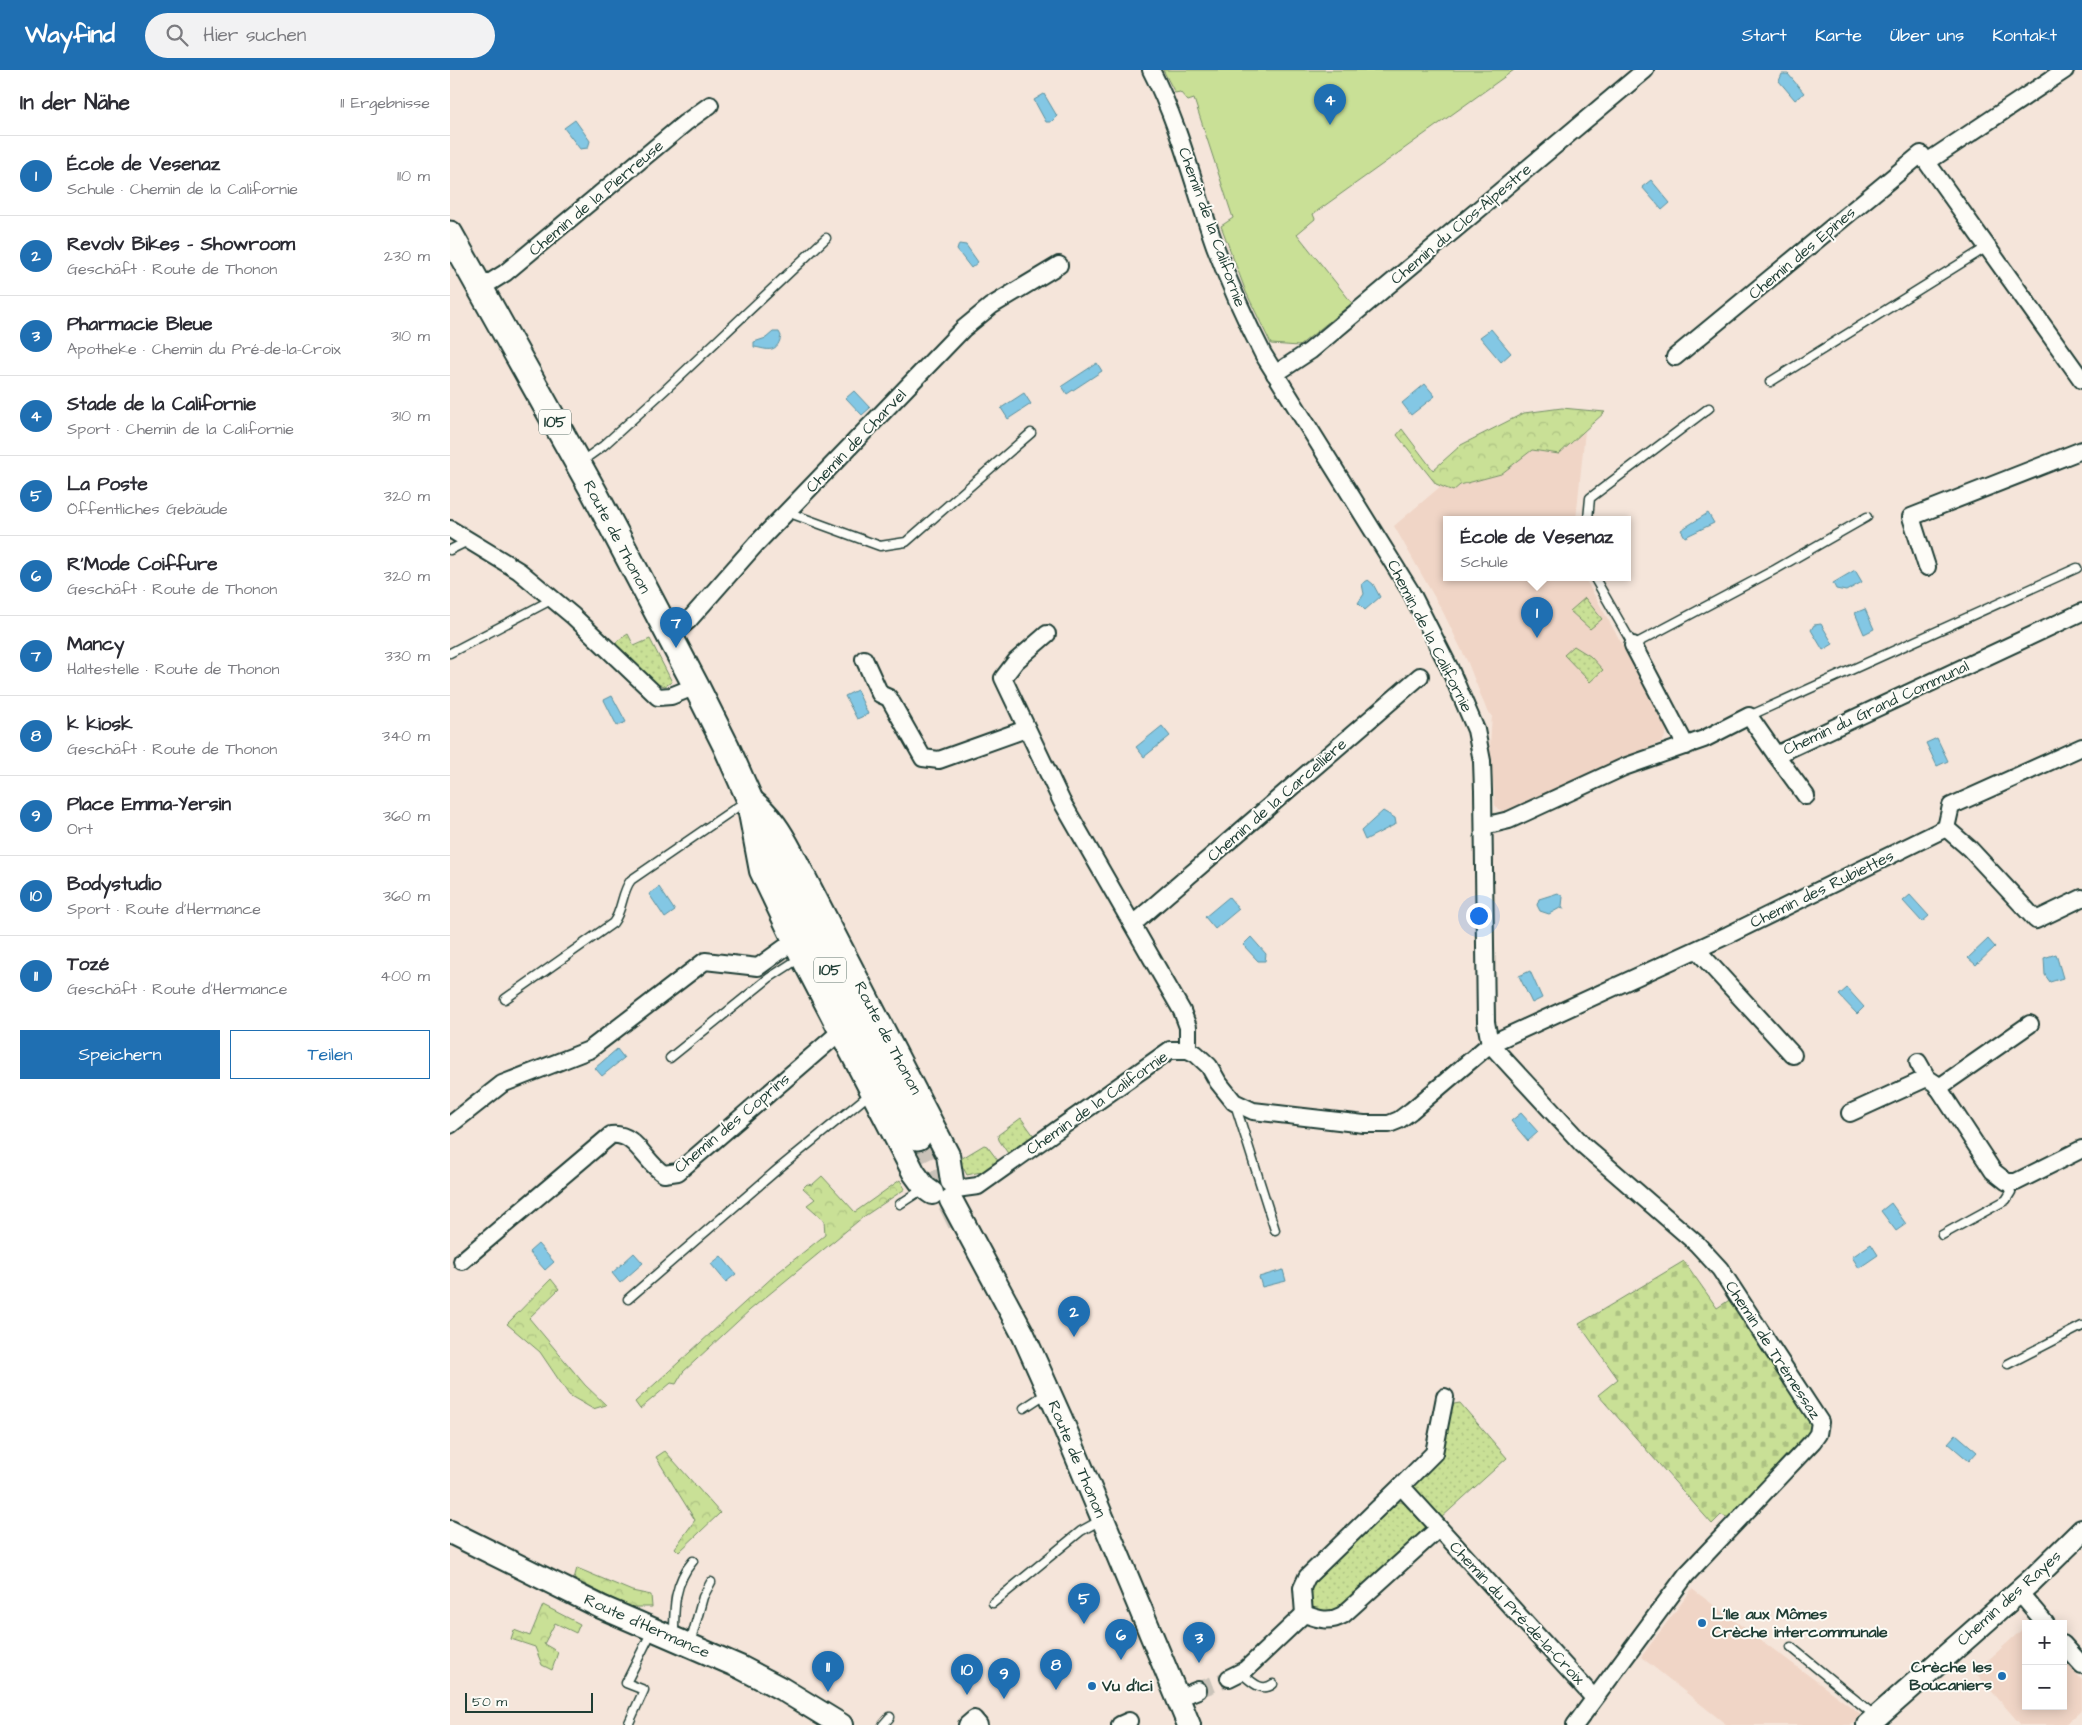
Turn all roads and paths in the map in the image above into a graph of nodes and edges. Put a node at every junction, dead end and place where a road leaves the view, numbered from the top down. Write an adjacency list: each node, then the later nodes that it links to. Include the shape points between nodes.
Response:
1 (1151, 70): 12 (street, Chemin de la Californie, via 1181,139 1223,267 1242,313)
2 (1645, 70): 12 (street, Chemin du Clos-Alpestre, via 1310,351)
3 (2065, 70): 5 (street, Chemin des Epines)
4 (710, 105): 10 (street, Chemin de la Pierreuse, via 505,273)
5 (1927, 162): 8 (street); 11 (street, Chemin des Epines, via 1921,154)
6 (450, 234): 10 (main road, Route de Thonon / 105)
7 (826, 238): 18 (lane, Route de Thonon, via 603,446)
8 (1987, 246): 13 (street); 14 (lane)
9 (1059, 265): 19 (street, Chemin de Charvel, via 978,316)
10 (481, 288): 18 (main road, Route de Thonon / 105)
11 (1675, 357)
12 (1275, 374): 44 (street, Chemin de la Californie, via 1411,592 1452,673 1479,744)
13 (2082, 380)
14 (1770, 382)
15 (1709, 408): 20 (lane, via 1590,498)
16 (1031, 433): 19 (lane, via 906,542 880,546)
17 (2082, 450): 25 (street, via 1911,517)
18 (578, 463): 31 (main road, Route de Thonon / 105)
19 (787, 512): 31 (street, Chemin de Charvel, via 690,620)
20 (1588, 516)
21 (1867, 517): 32 (lane)
22 (450, 529): 23 (street)
23 (470, 541): 24 (lane); 28 (street, via 519,571)
24 (450, 550)
25 (1927, 567)
26 (2077, 568): 37 (lane)
27 (1596, 581): 32 (lane)
28 (553, 599): 33 (lane); 36 (street, via 658,697 671,696)
29 (2082, 612): 41 (street, Chemin du Grand Communal)
30 (1047, 634): 38 (street, via 1002,678)
31 (670, 636): 36 (main road, Route de Thonon / 105)
32 (1633, 645): 39 (street)
33 (450, 653)
34 (864, 659): 38 (street, via 880,694 889,698 923,758 939,760)
35 (1420, 676): 47 (street, Chemin de la Carcellière)
36 (696, 686): 43 (main road, Route de Thonon / 105)
37 (1749, 716): 39 (street); 41 (street, Chemin du Grand Communal)
38 (1026, 729): 47 (street, via 1062,802)
39 (1686, 746): 44 (street, via 1624,767 1509,820)
40 (2082, 747): 45 (street, via 1952,806)
41 (1776, 755): 42 (street)
42 (1806, 796)
43 (750, 799): 48 (street, Route de Thonon, via 761,871); 50 (lane, via 631,880 613,923); 63 (main road, 105, via 802,917); 66 (street, Route de Thonon, via 764,809 777,826 948,1155)
44 (1484, 826): 53 (street, Chemin de la Californie, via 1486,1022)
45 (1946, 828): 46 (street, via 2036,920); 49 (street, Chemin des Rubiettes)
46 (2082, 898)
47 (1133, 924): 54 (street, via 1187,1022)
48 (798, 949): 52 (street, Route de Thonon); 56 (lane, via 792,961); 62 (street, via 758,967 705,960 589,1050 502,1084)
49 (1697, 950): 53 (street, Chemin des Rubiettes); 55 (street)
50 (505, 999)
51 (2030, 1024): 58 (street)
52 (841, 1031): 59 (street, Route de Thonon); 70 (street, Chemin des Coprins, via 678,1172 664,1174 628,1137 611,1135)
53 (1490, 1044): 60 (street, via 1411,1111 1389,1124 1264,1113); 95 (street, Chemin de Trémessaz, via 1584,1145 1697,1244 1720,1269 1820,1422 1818,1434 1812,1441 1686,1575)
54 (1188, 1050): 60 (street, Chemin de la Californie, via 1202,1058); 66 (street, Chemin de la Californie, via 1170,1050 1162,1054 978,1186)
55 (1794, 1056)
56 (670, 1058)
57 (1918, 1062): 58 (street)
58 (1933, 1083): 61 (street); 65 (street, via 1993,1171)
59 (873, 1092): 66 (street, Route de Thonon, via 914,1174); 71 (lane)
60 (1234, 1102): 68 (lane)
61 (1850, 1113)
62 (450, 1125)
63 (918, 1137)
64 (2082, 1149): 65 (street, via 2016,1182)
65 (2007, 1182): 69 (lane, via 2011,1192 2006,1200)
66 (943, 1190): 67 (lane); 74 (street, Route de Thonon, via 1016,1321)
67 (900, 1204)
68 (1275, 1230)
69 (1942, 1235)
70 (462, 1261)
71 (628, 1299)
72 (2082, 1326): 73 (lane)
73 (2008, 1364)
74 (1049, 1392): 76 (lane); 78 (street, Route de Thonon)
75 (1445, 1397): 77 (street, via 1434,1453)
76 (1024, 1408)
77 (1401, 1486): 79 (street, Chemin du Pré-de-la-Croix); 86 (street, via 1307,1577 1302,1588)
78 (1103, 1519): 85 (lane, via 1081,1531); 103 (street, Route de Thonon, via 1188,1694)
79 (1439, 1528): 86 (street, Chemin du Pré-de-la-Croix, via 1337,1619 1322,1620); 95 (street, Chemin du Pré-de-la-Croix)
80 (2082, 1531): 84 (street, Chemin des Rayes)
81 (450, 1532): 88 (street, Route d'Hermance)
82 (694, 1561): 89 (lane, via 684,1574 674,1609)
83 (711, 1582): 89 (lane)
84 (2019, 1592): 87 (street); 97 (street, Chemin des Rayes)
85 (993, 1603)
86 (1304, 1614): 93 (street)
87 (2043, 1620)
88 (652, 1631): 89 (street, Route d'Hermance); 99 (lane, via 626,1683 644,1690)
89 (682, 1642): 98 (street, Route d'Hermance, via 782,1688)
90 (1791, 1647): 97 (lane)
91 (2067, 1648): 92 (street)
92 (2082, 1665)
93 (1235, 1676): 94 (lane, via 1258,1687)
94 (1274, 1684)
95 (1594, 1698): 104 (street, Chemin de Trémessaz)
96 (890, 1716): 100 (lane)
97 (1872, 1721)
98 (838, 1724)
99 (628, 1725)
100 (883, 1725)
101 (967, 1725): 102 (street, via 974,1719)
102 (980, 1725)
103 (1189, 1725)
104 (1575, 1725)

